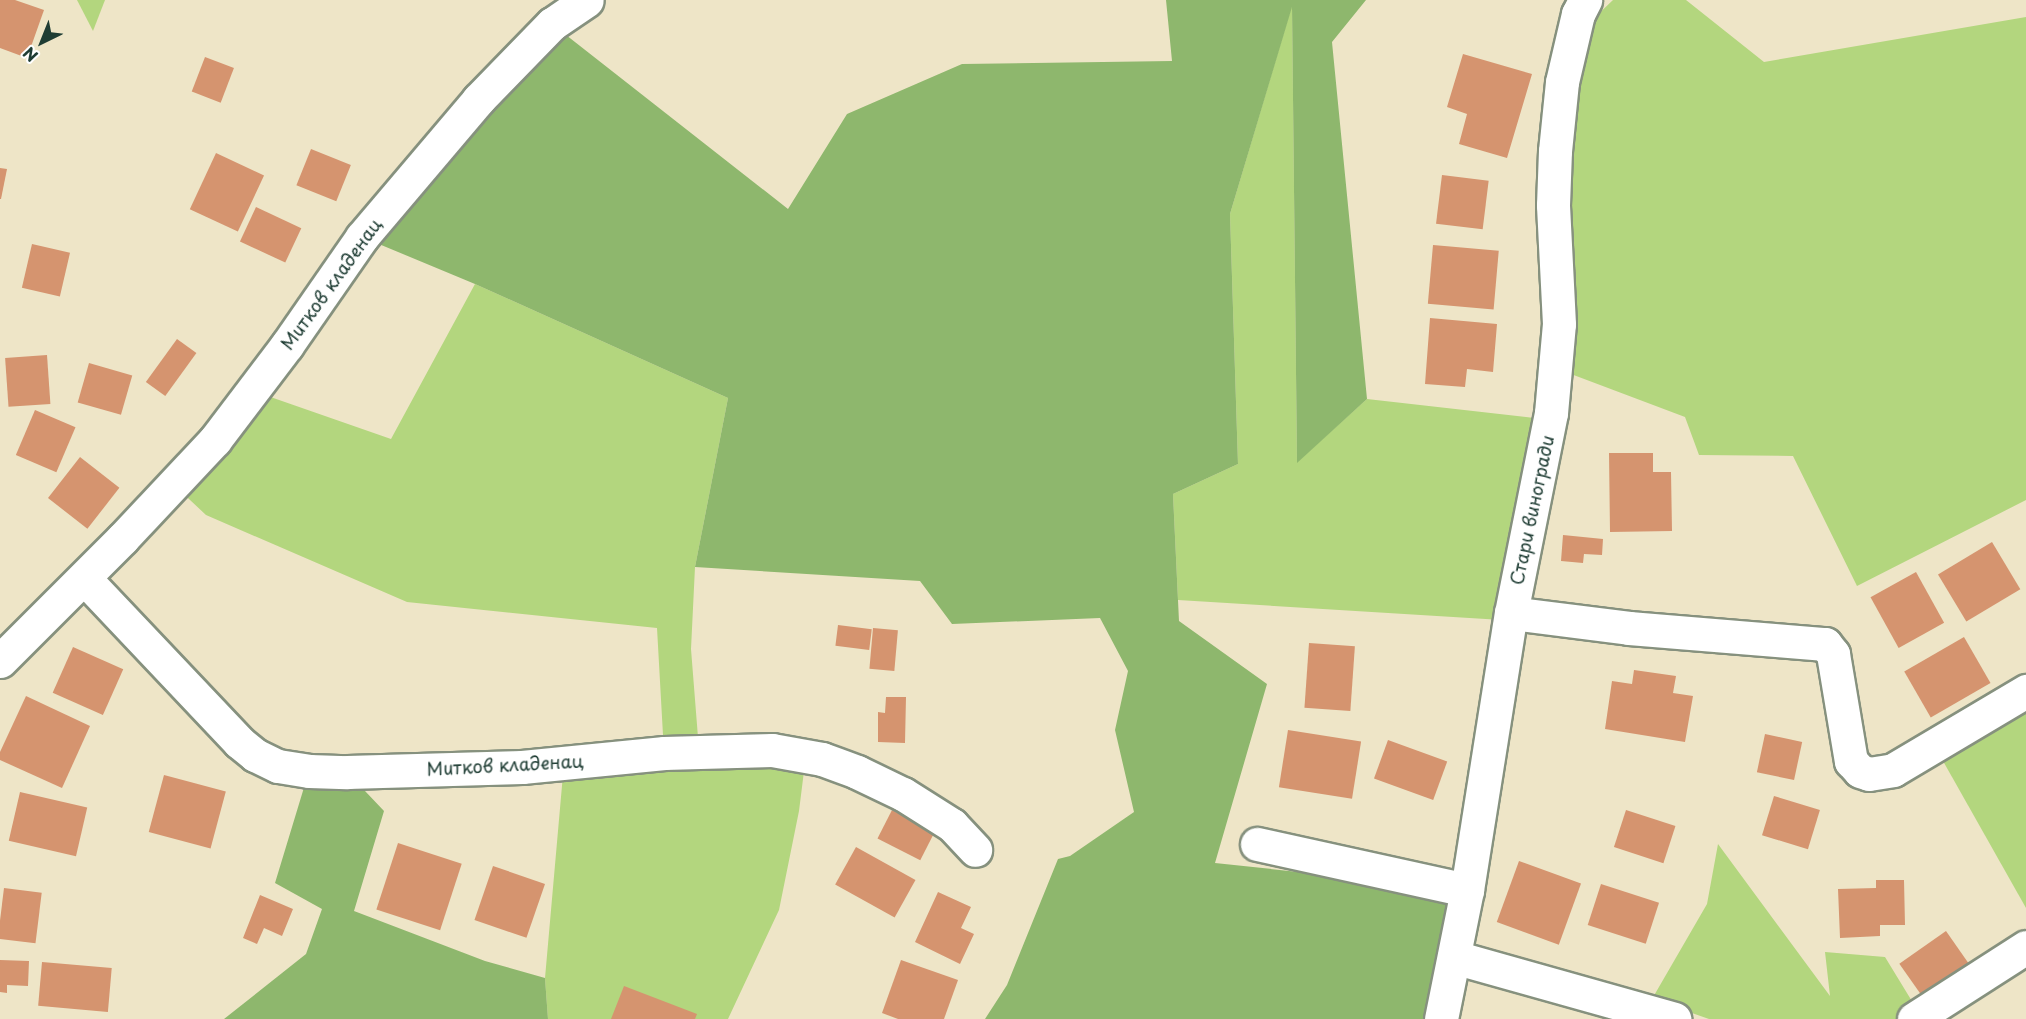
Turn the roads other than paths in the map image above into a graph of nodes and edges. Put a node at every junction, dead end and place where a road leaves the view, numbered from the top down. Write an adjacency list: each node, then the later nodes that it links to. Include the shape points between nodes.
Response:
1 (587, 0): 3 (street, Митков кладенац, via 552,24 423,162 362,237 215,440)
2 (1585, 0): 4 (street, Стари виногради, via 1562,82 1555,151 1553,205 1559,324 1551,413)
3 (84, 578): 5 (street, Митков кладенац); 8 (street, Митков кладенац, via 239,742 278,766 347,772 522,767 664,753 772,750 822,759 903,794 952,825)
4 (1511, 613): 6 (street, via 1629,628 1825,644 1833,654 1851,761 1869,774 1893,770); 9 (street, Стари виногради)
5 (0, 661)
6 (2026, 691)
7 (1257, 844): 9 (street)
8 (975, 850)
9 (1467, 890): 11 (street, Стари виногради)
10 (2026, 947): 14 (street)
11 (1454, 957): 12 (street, Стари виногради); 13 (street)
12 (1441, 1019)
13 (1674, 1019)
14 (1914, 1019)

